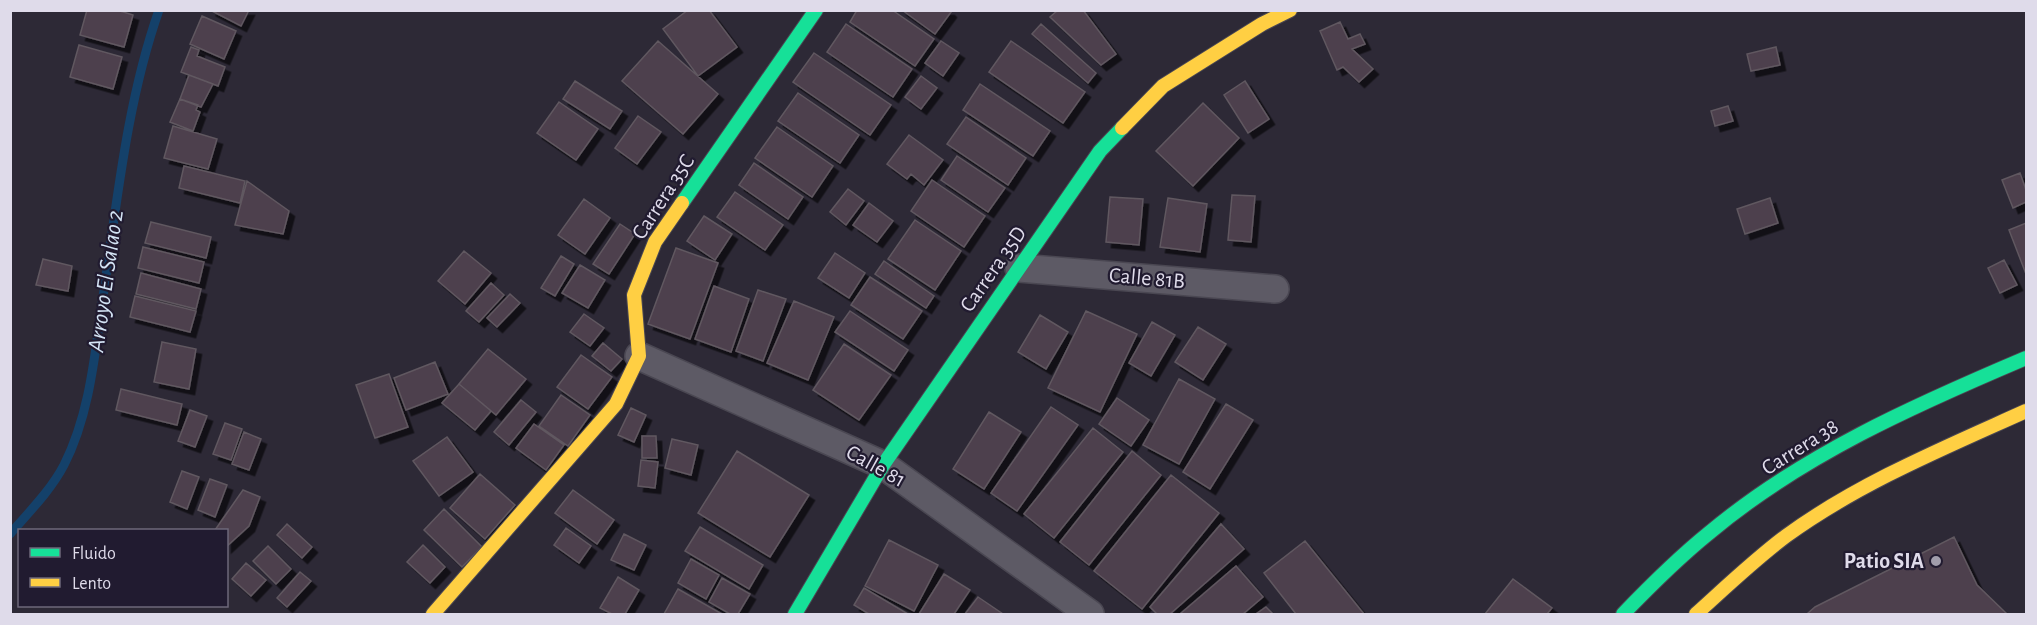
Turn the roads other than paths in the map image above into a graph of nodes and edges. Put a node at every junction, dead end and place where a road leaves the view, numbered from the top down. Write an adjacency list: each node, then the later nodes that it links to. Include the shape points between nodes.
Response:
1 (816, 10): 6 (street, Carrera 35C, via 655,242 634,295)
2 (1290, 10): 3 (street, Carrera 35D)
3 (1258, 17): 4 (street, Carrera 35D, via 1163,86 1100,151)
4 (1019, 268): 5 (street, Calle 81B); 9 (street, Carrera 35D)
5 (1275, 289)
6 (639, 356): 9 (street, Calle 81); 10 (street, via 616,404)
7 (2026, 358): 13 (street, Carrera 38, via 1921,402 1806,464 1654,578)
8 (2026, 411): 14 (street, via 1919,460 1838,503 1757,558)
9 (883, 465): 11 (street, Carrera 35D); 12 (street, Calle 81)
10 (433, 615)
11 (795, 615)
12 (1090, 615)
13 (1623, 615)
14 (1696, 615)

